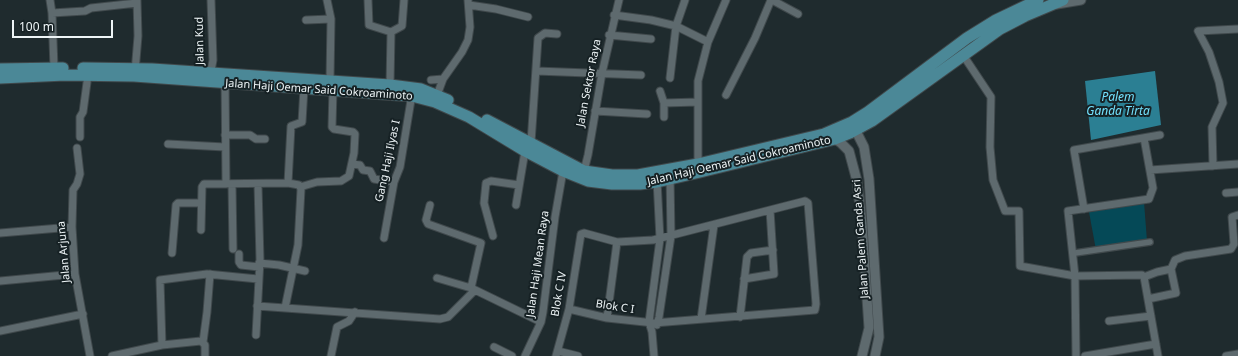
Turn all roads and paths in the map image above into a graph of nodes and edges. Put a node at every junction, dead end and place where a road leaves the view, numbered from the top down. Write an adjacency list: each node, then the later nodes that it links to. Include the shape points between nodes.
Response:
1 (50, 0): 15 (street)
2 (211, 0): 37 (street, Jalan Kud, via 213,60)
3 (328, 0): 19 (street)
4 (368, 0): 23 (street, via 369,24)
5 (404, 0): 23 (street, via 402,26)
6 (619, 0): 17 (street, Jalan Sektor Raya)
7 (685, 0): 21 (street)
8 (726, 0): 27 (street)
9 (772, 0): 16 (street); 48 (street)
10 (1038, 0): 55 (main road, Jalan Haji Oemar Said Cokroaminoto, via 996,20 967,38 868,112)
11 (1081, 0): 14 (street, Jalan Haji Oemar Said Cokroaminoto)
12 (137, 2): 15 (street, via 85,11); 31 (street)
13 (469, 2): 18 (street); 40 (street, via 468,40)
14 (1058, 2): 28 (main road, Jalan Haji Oemar Said Cokroaminoto, via 1000,29)
15 (52, 13): 29 (street)
16 (798, 14)
17 (614, 15): 21 (street); 25 (street, Jalan Sektor Raya)
18 (528, 17)
19 (330, 19): 20 (street); 43 (street)
20 (306, 20)
21 (676, 26): 27 (street); 38 (street)
22 (1238, 29): 69 (street, via 1198,31 1209,52 1223,103 1212,127)
23 (391, 32): 44 (street)
24 (557, 34): 32 (street, via 545,33 538,38)
25 (609, 35): 26 (street); 33 (street, Jalan Sektor Raya)
26 (650, 39)
27 (708, 42): 50 (street, via 698,81)
28 (963, 55): 55 (main road, Jalan Haji Oemar Said Cokroaminoto, via 872,120); 112 (street, via 991,97 990,147 993,180 1005,211 1019,211 1020,266)
29 (54, 68): 30 (main road, Jalan Haji Oemar Said Cokroaminoto); 31 (main road, Jalan Haji Oemar Said Cokroaminoto)
30 (0, 69)
31 (135, 72): 35 (main road, Jalan Haji Oemar Said Cokroaminoto); 37 (main road, Jalan Haji Oemar Said Cokroaminoto)
32 (536, 72): 33 (street); 64 (street)
33 (602, 73): 34 (street); 52 (street, Jalan Sektor Raya)
34 (641, 75)
35 (88, 76): 36 (main road, Jalan Haji Oemar Said Cokroaminoto); 58 (street, via 80,117)
36 (0, 78)
37 (210, 78): 39 (main road, Jalan Haji Oemar Said Cokroaminoto)
38 (670, 78)
39 (225, 79): 42 (main road, Jalan Haji Oemar Said Cokroaminoto); 56 (street)
40 (443, 79): 41 (street); 49 (street)
41 (431, 80)
42 (265, 81): 43 (main road, Jalan Haji Oemar Said Cokroaminoto); 45 (main road, Jalan Haji Oemar Said Cokroaminoto)
43 (331, 85): 44 (main road, Jalan Haji Oemar Said Cokroaminoto); 45 (main road, Jalan Haji Oemar Said Cokroaminoto); 47 (main road, Jalan Haji Oemar Said Cokroaminoto); 66 (street, via 332,126 334,129 355,134)
44 (390, 85): 47 (main road, Jalan Haji Oemar Said Cokroaminoto)
45 (304, 88): 76 (street, via 302,122 290,126)
46 (660, 91): 51 (street)
47 (412, 92): 49 (main road, Jalan Haji Oemar Said Cokroaminoto); 75 (street, Gang Haji Ilyas I, via 400,168)
48 (726, 95)
49 (436, 98): 64 (main road, Jalan Haji Oemar Said Cokroaminoto)
50 (698, 102): 51 (street); 67 (street)
51 (664, 103): 54 (street)
52 (595, 111): 53 (street); 72 (street, Jalan Sektor Raya)
53 (647, 114)
54 (664, 117)
55 (854, 126): 61 (main road, Jalan Haji Oemar Said Cokroaminoto); 67 (main road, Jalan Haji Oemar Said Cokroaminoto); 90 (street, Jalan Palem Ganda Asri, via 864,147)
56 (225, 135): 60 (street, via 250,135 256,139); 63 (street)
57 (1160, 135): 59 (street)
58 (80, 137)
59 (1144, 138): 70 (street); 86 (street, via 1074,150)
60 (265, 139)
61 (835, 139): 73 (main road, Jalan Haji Oemar Said Cokroaminoto); 89 (street, Jalan Palem Ganda Asri, via 845,146 853,160)
62 (168, 144): 63 (street)
63 (225, 147): 77 (street)
64 (528, 147): 71 (main road, Jalan Haji Oemar Said Cokroaminoto); 72 (main road, Jalan Haji Oemar Said Cokroaminoto); 79 (street)
65 (77, 148): 92 (street, Jalan Arjuna, via 80,174 72,190)
66 (352, 164): 75 (street, via 360,165 363,170 370,172 374,179); 80 (street, via 349,176 344,181 317,182)
67 (698, 164): 73 (main road, Jalan Haji Oemar Said Cokroaminoto)
68 (1238, 164): 69 (street)
69 (1213, 166): 70 (street)
70 (1150, 170): 86 (street, via 1153,188 1149,199)
71 (563, 171): 74 (main road, Jalan Haji Oemar Said Cokroaminoto, via 588,181 604,183); 130 (street, Jalan Haji Mean Raya)
72 (584, 171): 74 (main road, Jalan Haji Oemar Said Cokroaminoto)
73 (670, 175): 74 (main road, Jalan Haji Oemar Said Cokroaminoto); 96 (street)
74 (657, 178): 98 (street)
75 (394, 182): 97 (street, Gang Haji Ilyas I)
76 (288, 183): 78 (street); 80 (street, via 298,184)
77 (229, 184): 78 (street); 83 (street, via 202,185); 101 (street)
78 (258, 184): 106 (street)
79 (519, 185): 85 (street); 95 (street, via 491,181 486,183 484,203)
80 (300, 187): 107 (street, via 298,245)
81 (1238, 192): 82 (street)
82 (1226, 193)
83 (201, 204): 93 (street); 103 (street, via 176,205)
84 (430, 205): 118 (street, via 426,220 428,224 481,243)
85 (516, 205)
86 (1084, 209): 112 (street, via 1068,211)
87 (770, 210): 91 (street); 102 (street); 126 (street, Blok C I, via 805,201 808,203 815,310)
88 (1238, 215): 108 (street, via 1232,217 1234,244 1231,249 1185,256 1175,260)
89 (862, 224): 90 (street); 150 (street, Jalan Palem Ganda Asri, via 869,328)
90 (872, 224): 151 (street, Jalan Palem Ganda Asri, via 879,337)
91 (714, 225): 96 (street); 128 (street)
92 (72, 227): 94 (street); 110 (street, Jalan Arjuna)
93 (201, 230)
94 (0, 233)
95 (493, 236)
96 (671, 236): 98 (street); 132 (street)
97 (384, 238)
98 (660, 239): 99 (street); 131 (street)
99 (617, 242): 122 (street, Blok C IV, via 580,234); 127 (street)
100 (1150, 242): 104 (street)
101 (233, 249)
102 (773, 250): 116 (street, via 749,254); 116 (street, via 774,274)
103 (172, 253)
104 (1075, 253)
105 (239, 254): 106 (street, via 241,266)
106 (259, 265): 107 (street); 115 (street)
107 (292, 267): 109 (street); 121 (street)
108 (1171, 269): 113 (street); 119 (street, via 1176,293)
109 (305, 271)
110 (76, 274): 117 (street); 124 (street, Jalan Arjuna)
111 (210, 274): 115 (street); 136 (street); 138 (street, via 166,278 160,281)
112 (1075, 276): 113 (street); 152 (street)
113 (1144, 277): 119 (street)
114 (437, 278): 118 (street)
115 (258, 279): 120 (street)
116 (744, 279): 126 (street)
117 (0, 281)
118 (473, 289): 123 (street, via 448,317 440,319); 130 (street)
119 (1148, 299): 125 (street)
120 (257, 306): 121 (street); 135 (street)
121 (285, 308): 123 (street)
122 (569, 309): 127 (street, Blok C I); 140 (street, Blok C IV)
123 (355, 312): 145 (street, via 349,320 337,327)
124 (83, 314): 133 (street); 142 (street, Jalan Arjuna)
125 (1151, 316): 129 (street); 137 (street)
126 (740, 317): 128 (street, Blok C I)
127 (607, 318): 131 (street, Blok C I)
128 (701, 319): 132 (street, Blok C I)
129 (1109, 320)
130 (541, 322): 147 (street, Jalan Haji Mean Raya)
131 (649, 322): 132 (street, Blok C I); 134 (street)
132 (658, 322): 134 (street)
133 (0, 331)
134 (652, 332): 149 (street)
135 (256, 335)
136 (203, 342): 138 (street); 144 (street, via 206,348)
137 (1156, 344): 153 (street); 154 (street)
138 (162, 345): 143 (street)
139 (494, 347): 146 (street)
140 (557, 353): 148 (street)
141 (1238, 354): 155 (street)
142 (90, 356)
143 (112, 356)
144 (205, 356)
145 (331, 356)
146 (512, 356)
147 (525, 356)
148 (578, 356)
149 (654, 356)
150 (862, 356)
151 (875, 356)
152 (1076, 356)
153 (1084, 356)
154 (1158, 356)
155 (1226, 356)

